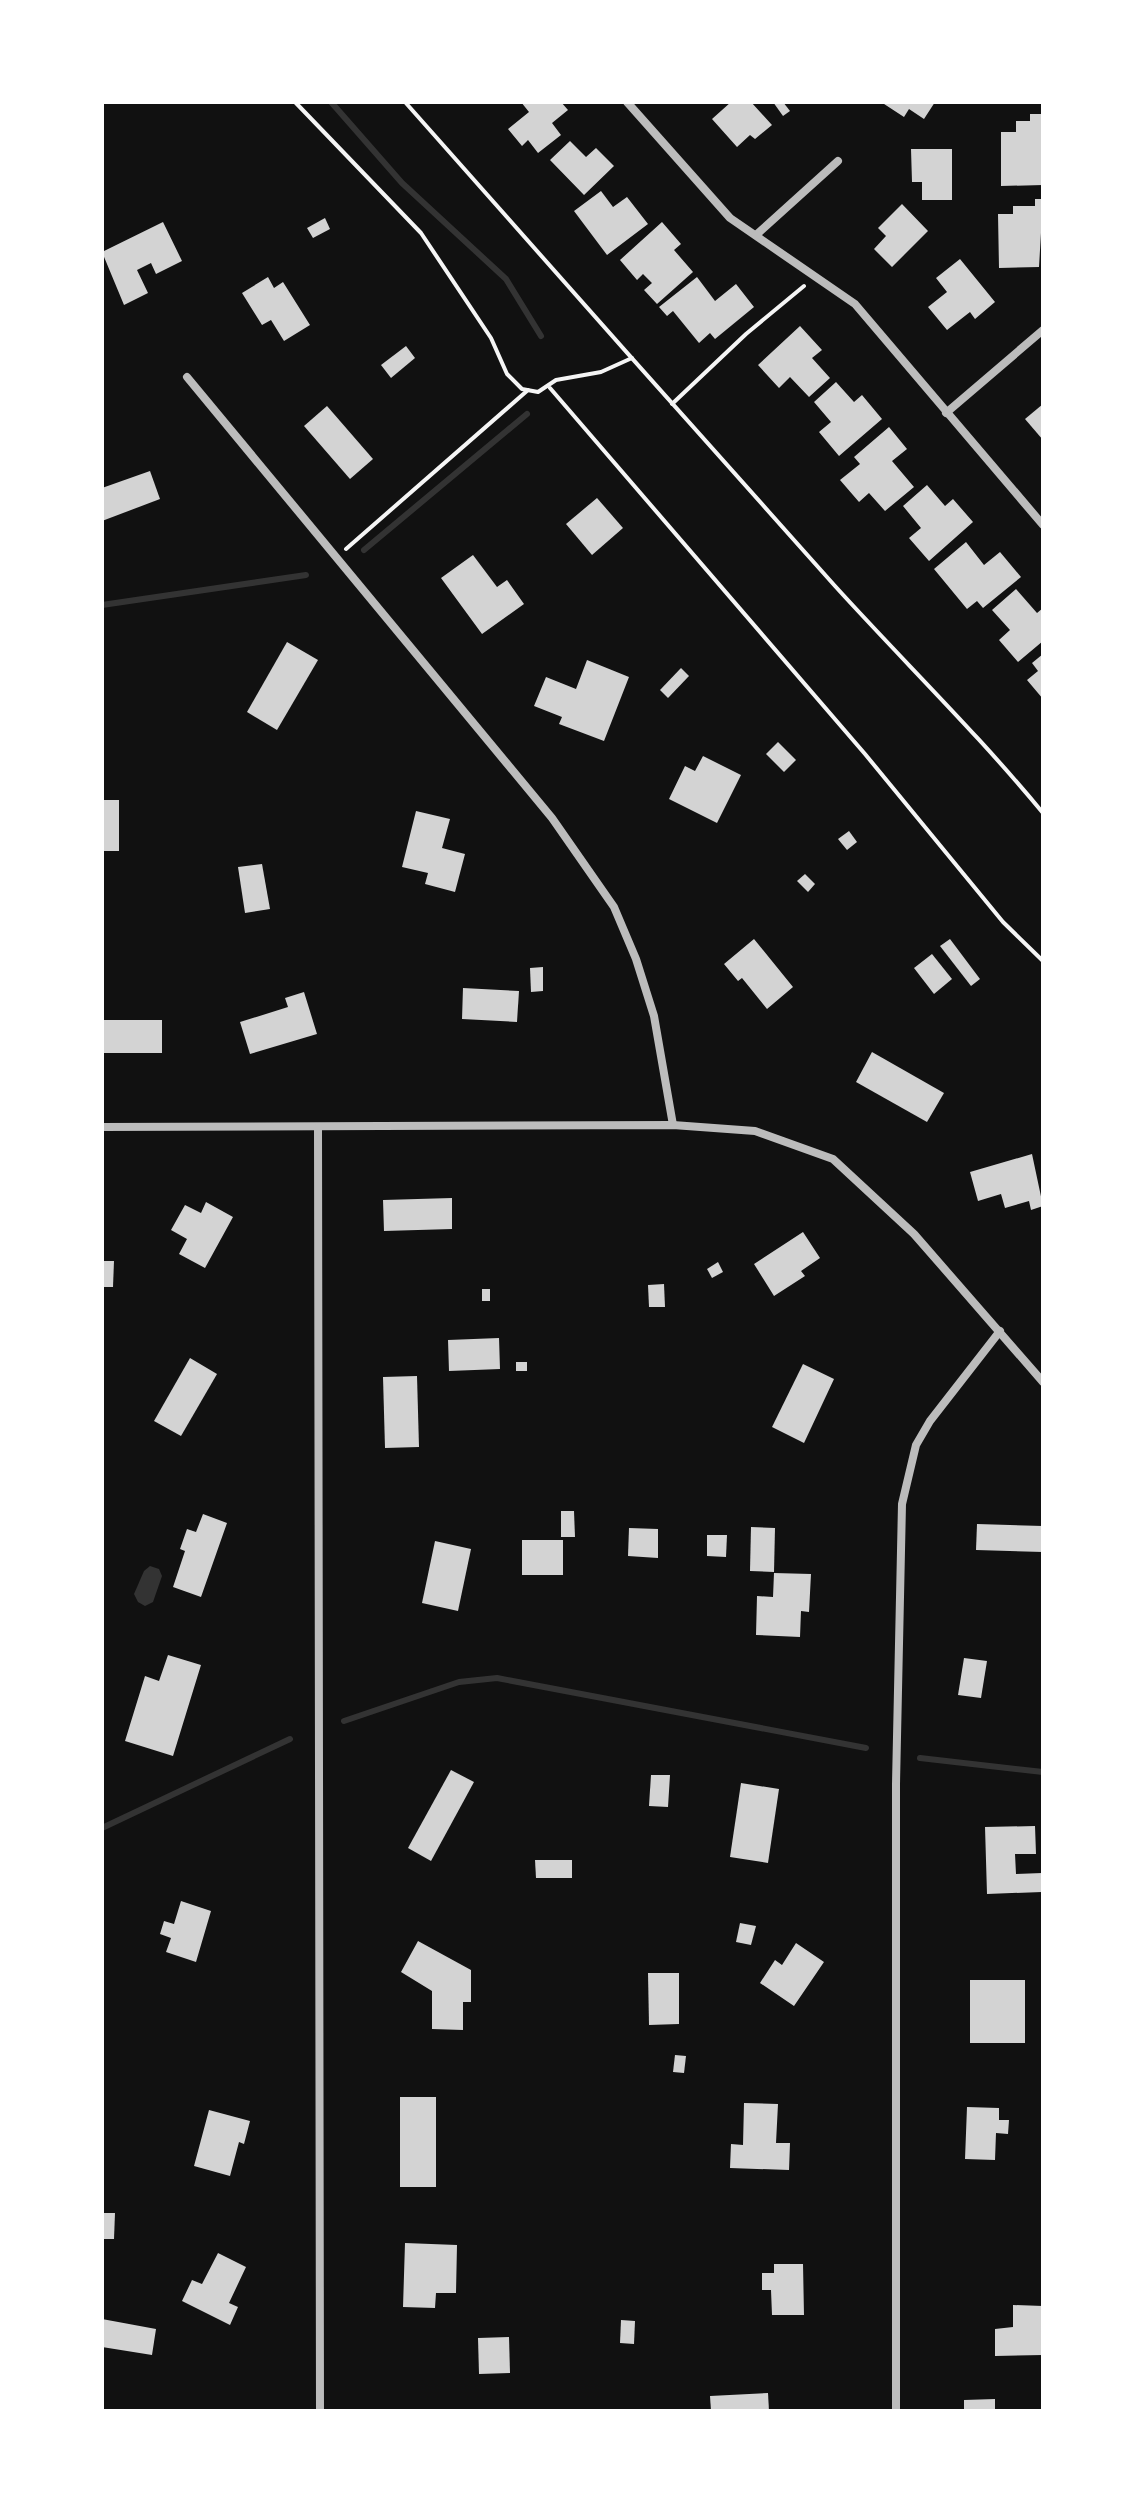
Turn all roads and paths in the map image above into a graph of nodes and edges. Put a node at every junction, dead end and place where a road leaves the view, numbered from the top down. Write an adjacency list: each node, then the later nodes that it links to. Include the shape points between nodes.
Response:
1 (295, 102): 11 (path, via 421,233 491,338 507,374)
2 (405, 102): 8 (path)
3 (627, 102): 5 (street, via 707,196)
4 (838, 161): 5 (street)
5 (756, 235): 6 (street)
6 (815, 274): 12 (path); 13 (street, via 855,304)
7 (1043, 330): 13 (street)
8 (632, 358): 10 (path, via 601,372 556,380); 12 (path)
9 (187, 377): 15 (street)
10 (550, 388): 11 (path); 17 (path, via 1003,922)
11 (528, 390): 15 (path)
12 (672, 404): 16 (path)
13 (946, 413): 14 (street)
14 (1043, 525)
15 (335, 559): 18 (street, via 552,818 614,907 654,1016)
16 (1043, 813)
17 (1043, 961)
18 (673, 1125): 20 (street); 21 (street, via 755,1131 833,1159 914,1234)
19 (102, 1127): 20 (street)
20 (318, 1128): 23 (street)
21 (1000, 1331): 22 (street); 24 (street, via 916,1445 902,1504 896,1784)
22 (1043, 1382)
23 (320, 2411)
24 (896, 2411)

